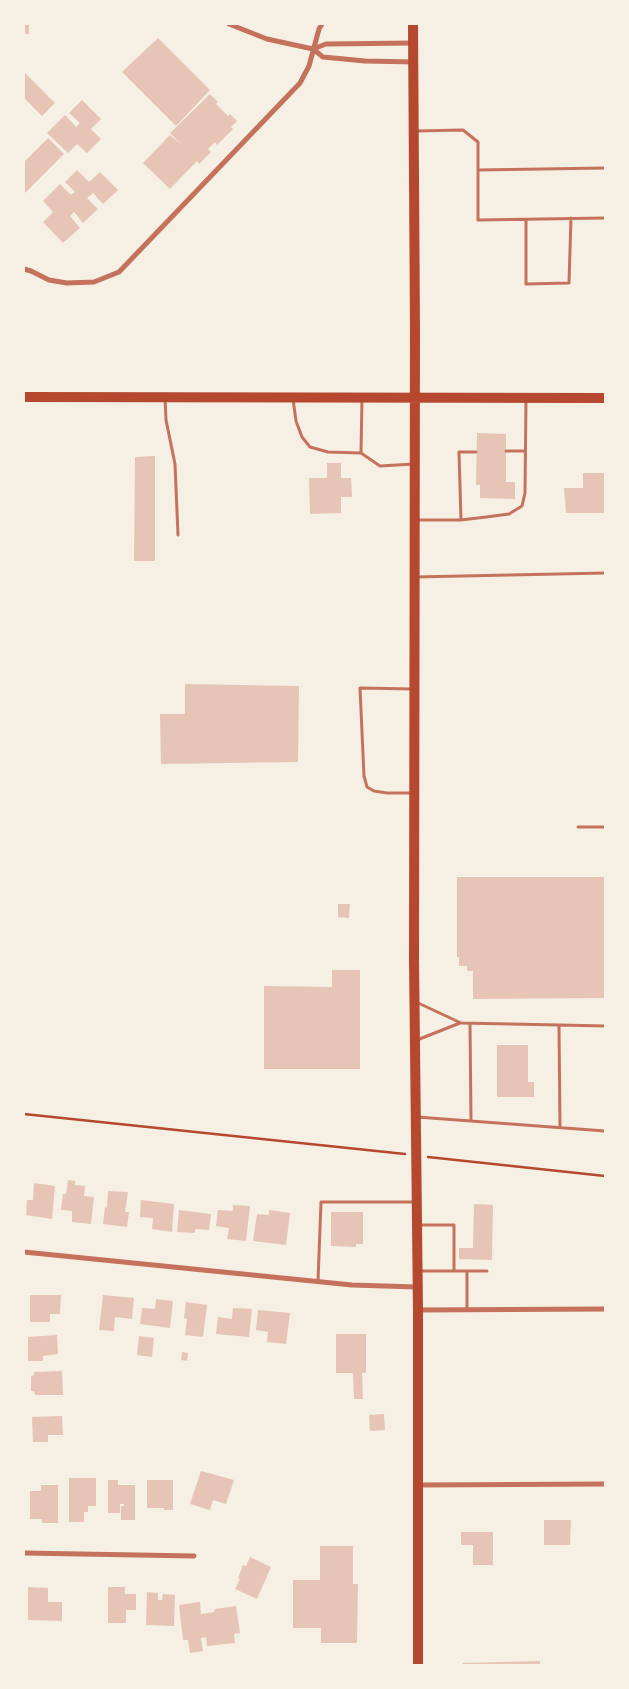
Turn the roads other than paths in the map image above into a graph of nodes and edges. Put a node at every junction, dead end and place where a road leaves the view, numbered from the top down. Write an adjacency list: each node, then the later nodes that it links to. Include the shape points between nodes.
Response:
1 (229, 24): 5 (street, via 267,39)
2 (322, 24): 5 (street)
3 (413, 24): 4 (main road)
4 (414, 43): 5 (street, via 326,44); 6 (main road)
5 (313, 49): 6 (street, via 323,57); 13 (street, via 300,83 118,272 94,282 67,283)
6 (414, 62): 7 (main road)
7 (414, 131): 9 (lane, via 463,130 478,142); 18 (main road)
8 (605, 168): 9 (lane)
9 (478, 170): 12 (lane, via 478,220)
10 (571, 218): 11 (lane); 12 (lane); 12 (lane, via 570,283 526,284)
11 (605, 218)
12 (526, 219)
13 (24, 270)
14 (24, 397): 15 (main road)
15 (165, 397): 16 (main road); 28 (lane, via 175,464)
16 (293, 398): 17 (main road); 24 (lane, via 296,421 310,447 328,452)
17 (362, 398): 18 (main road); 24 (lane)
18 (414, 398): 19 (main road); 25 (main road)
19 (526, 398): 20 (main road); 22 (lane)
20 (605, 398)
21 (506, 451): 22 (lane)
22 (526, 451): 27 (lane, via 522,506 509,514)
23 (476, 452): 27 (lane, via 460,452)
24 (361, 453): 25 (lane, via 380,466)
25 (414, 464): 26 (main road)
26 (415, 520): 27 (lane); 30 (main road)
27 (461, 520)
28 (178, 535)
29 (605, 573): 30 (lane)
30 (415, 577): 31 (main road)
31 (415, 690): 32 (main road); 32 (lane, via 360,688 367,787 374,792)
32 (415, 793): 35 (main road)
33 (578, 827): 34 (lane)
34 (605, 827)
35 (415, 1002): 36 (lane); 40 (main road)
36 (461, 1023): 37 (lane); 40 (lane)
37 (470, 1024): 38 (lane); 42 (lane)
38 (559, 1025): 39 (lane); 43 (lane)
39 (605, 1026)
40 (416, 1041): 41 (main road)
41 (416, 1117): 42 (lane); 45 (main road)
42 (471, 1120): 43 (lane)
43 (560, 1127): 44 (lane)
44 (605, 1131)
45 (417, 1202): 46 (main road); 52 (lane, via 322,1202)
46 (417, 1225): 48 (main road); 49 (lane, via 454,1225)
47 (24, 1252): 52 (street)
48 (418, 1271): 49 (lane); 53 (main road)
49 (454, 1271): 50 (lane)
50 (467, 1271): 51 (lane); 56 (lane)
51 (487, 1271)
52 (318, 1282): 53 (street)
53 (418, 1287): 55 (main road)
54 (605, 1309): 56 (street)
55 (418, 1310): 56 (street); 58 (main road)
56 (467, 1310)
57 (605, 1484): 58 (street)
58 (419, 1485): 61 (main road)
59 (24, 1553): 60 (street)
60 (194, 1556)
61 (418, 1665)

